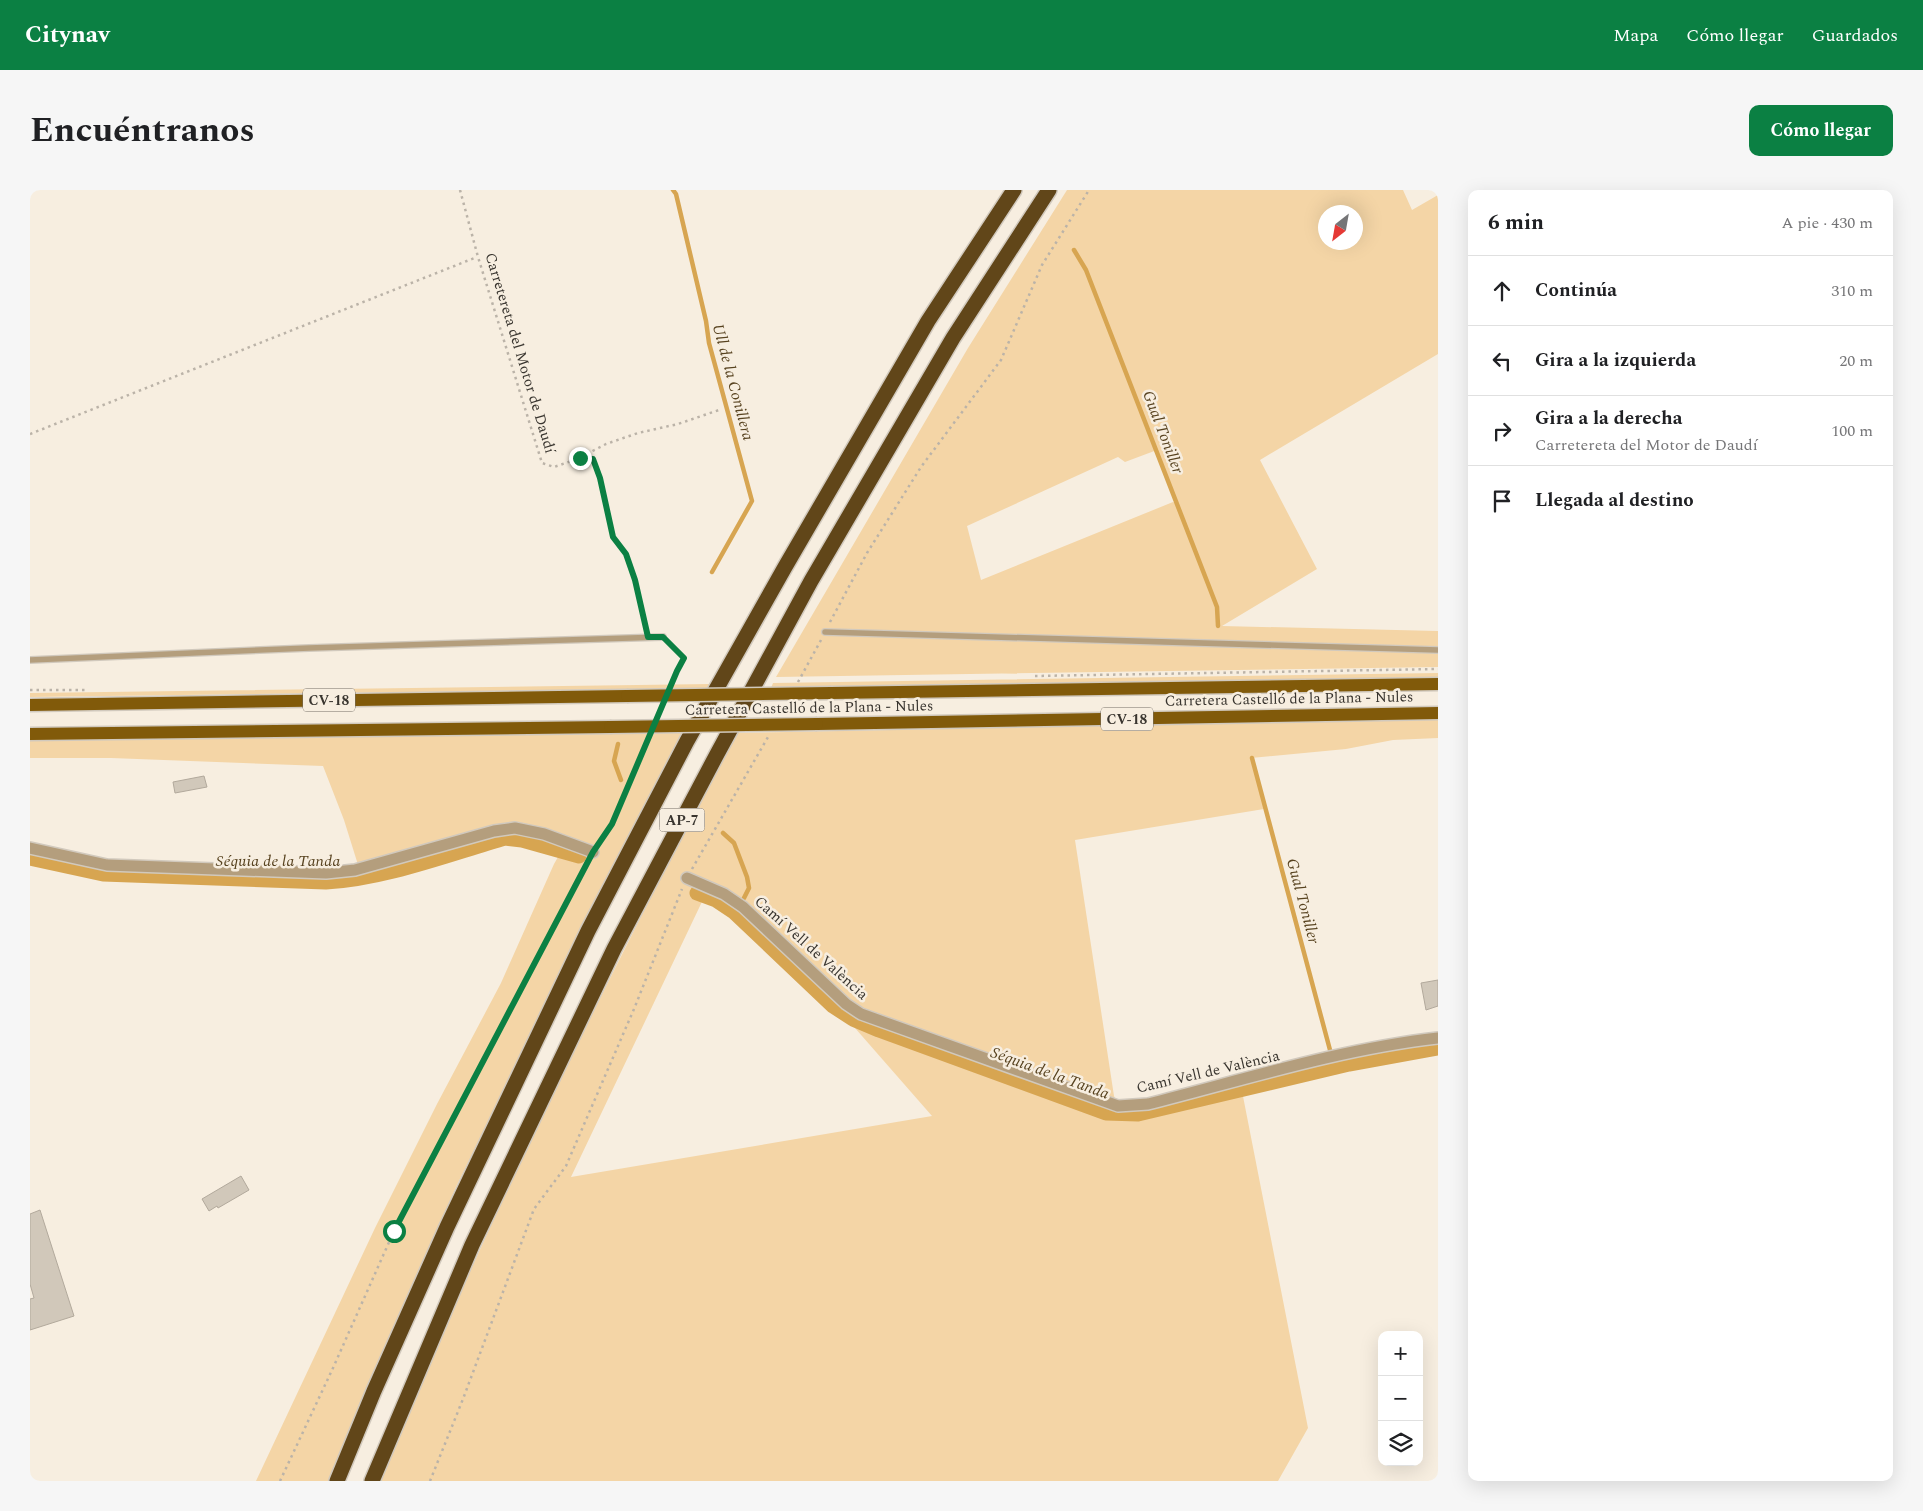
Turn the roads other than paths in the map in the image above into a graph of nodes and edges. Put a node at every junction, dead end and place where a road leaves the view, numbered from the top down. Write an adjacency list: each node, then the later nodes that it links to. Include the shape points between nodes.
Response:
1 (1006, 190): 4 (lane)
2 (1014, 190): 4 (highway, AP-7)
3 (1049, 190): 18 (highway, AP-7, via 953,338 811,580 614,949 472,1245)
4 (928, 322): 17 (highway, AP-7, via 687,741 588,931 447,1227)
5 (825, 632): 7 (lane)
6 (663, 637): 8 (lane)
7 (1438, 650)
8 (30, 660)
9 (1438, 684): 10 (main road, Carretera Castelló de la Plana - Nules / CV-18, bridge)
10 (30, 705)
11 (1438, 713): 12 (main road, Carretera Castelló de la Plana - Nules / CV-18, bridge)
12 (30, 734)
13 (30, 848): 14 (street, via 107,865 326,873 355,870 494,830 514,828 544,834)
14 (593, 852)
15 (687, 878): 16 (street, Camí Vell de València, via 724,894 743,908 846,1004 861,1014 1118,1106 1148,1104 1328,1058)
16 (1438, 1038)
17 (337, 1481)
18 (372, 1481)

